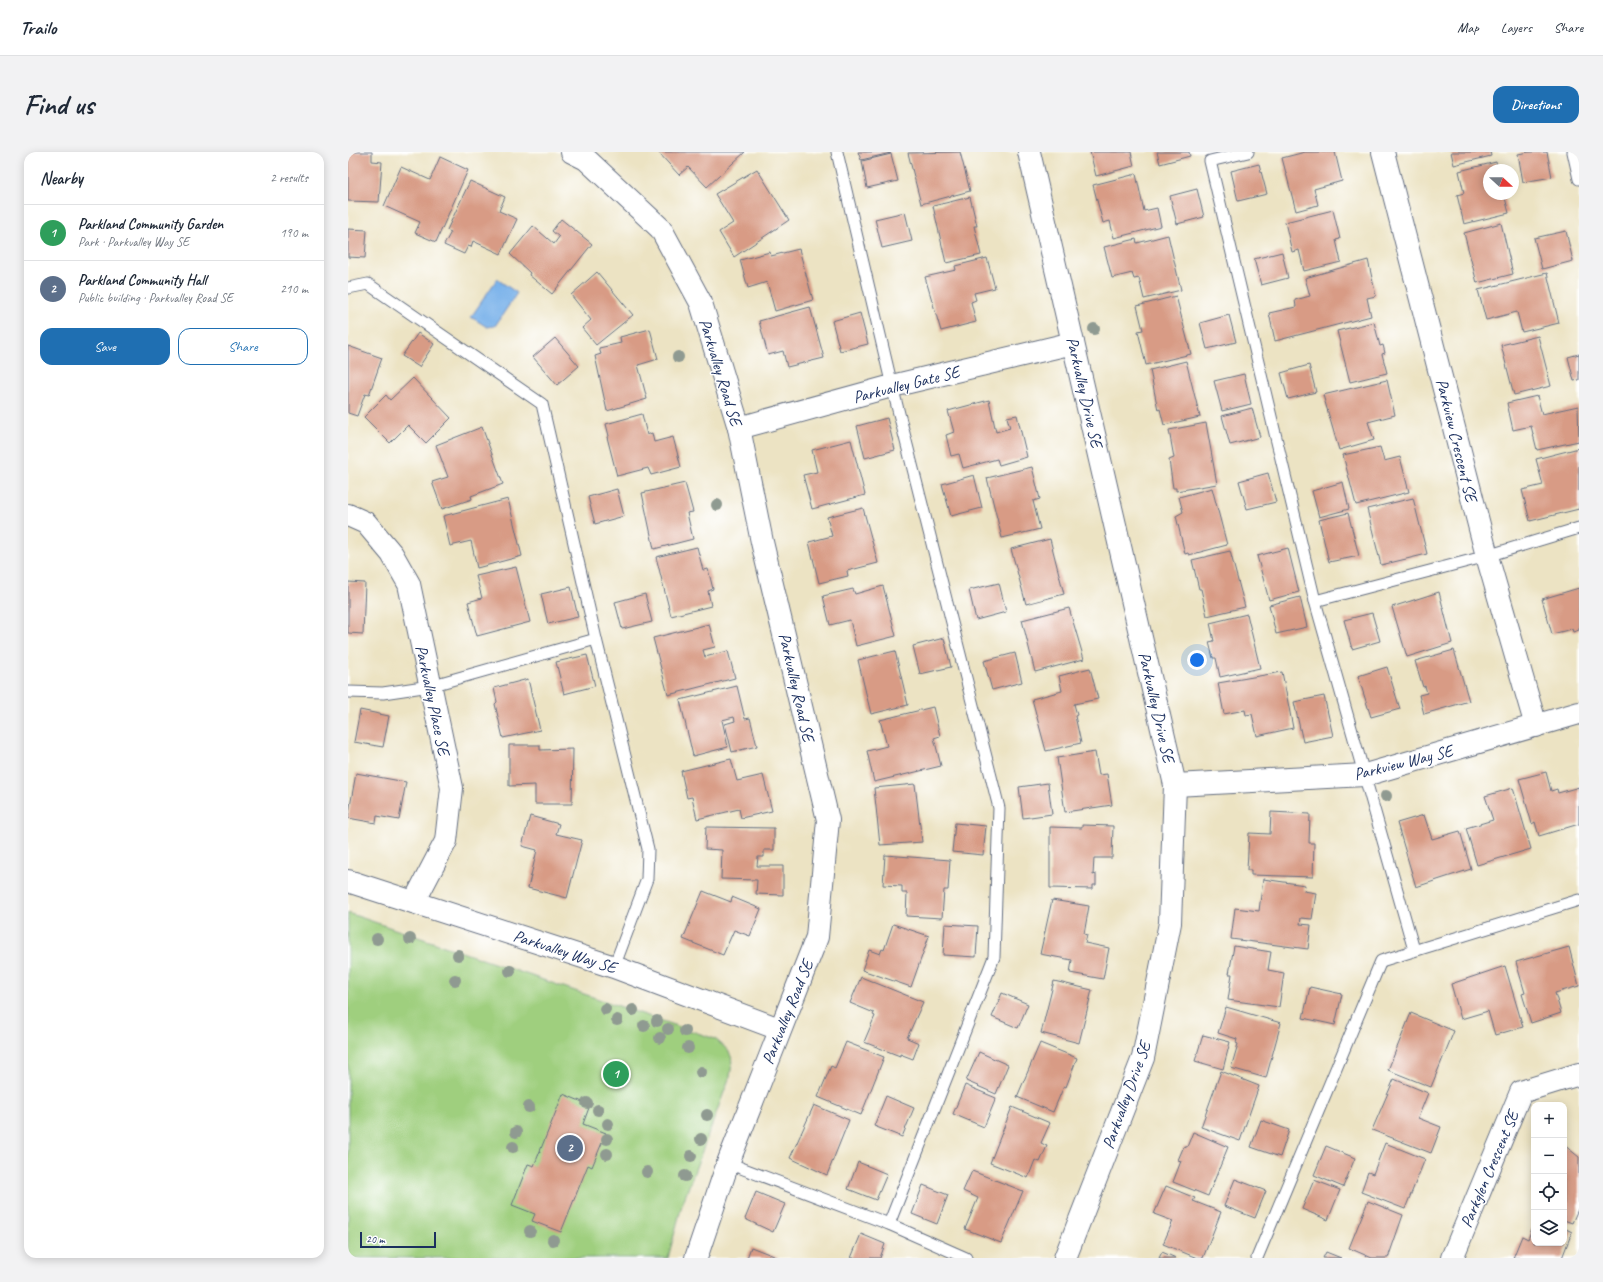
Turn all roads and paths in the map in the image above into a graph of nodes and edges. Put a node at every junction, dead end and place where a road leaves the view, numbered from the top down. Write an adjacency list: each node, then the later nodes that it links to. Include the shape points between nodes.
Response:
1 (572, 152): 12 (street, Parkvalley Road SE, via 586,159 661,229 701,303)
2 (837, 152): 11 (lane)
3 (1028, 152): 10 (street, Parkvalley Drive SE)
4 (1248, 152): 7 (lane)
5 (1383, 152): 15 (street, Parkview Crescent SE)
6 (1573, 152): 8 (lane)
7 (1209, 157): 16 (lane)
8 (1579, 179)
9 (348, 288): 17 (lane, via 368,284 542,404)
10 (1073, 343): 11 (street, Parkvalley Gate SE); 23 (street, Parkvalley Drive SE)
11 (892, 386): 12 (street, Parkvalley Gate SE); 32 (lane, via 999,808 994,957)
12 (738, 428): 29 (street, Parkvalley Road SE, via 762,542 828,820 817,937)
13 (348, 515): 18 (street, Parkvalley Place SE, via 366,523 392,554 409,584)
14 (1579, 528): 15 (lane)
15 (1487, 556): 16 (lane); 21 (street, Parkview Crescent SE)
16 (1315, 601): 22 (lane)
17 (596, 639): 18 (lane); 28 (lane, via 648,849 647,879)
18 (430, 686): 19 (lane, via 383,693); 26 (street, Parkvalley Place SE, via 452,788 446,840)
19 (348, 692)
20 (1579, 714): 21 (street, Parkview Way SE)
21 (1536, 726): 22 (street, Parkview Way SE)
22 (1365, 775): 23 (street, Parkview Way SE); 27 (lane)
23 (1175, 785): 35 (street, Parkvalley Drive SE, via 1170,923 1143,1058)
24 (348, 881): 26 (street, Parkvalley Way SE)
25 (1579, 900): 27 (lane)
26 (414, 902): 28 (street, Parkvalley Way SE)
27 (1414, 950): 36 (lane, via 1381,961)
28 (614, 967): 29 (street, Parkvalley Way SE)
29 (779, 1029): 31 (street, Parkvalley Road SE)
30 (1579, 1074): 37 (street, Parkglen Crescent SE, via 1521,1092)
31 (728, 1163): 32 (lane); 33 (street, Parkvalley Road SE)
32 (889, 1224): 34 (lane)
33 (696, 1258)
34 (966, 1258)
35 (1065, 1258)
36 (1257, 1258)
37 (1452, 1258)

